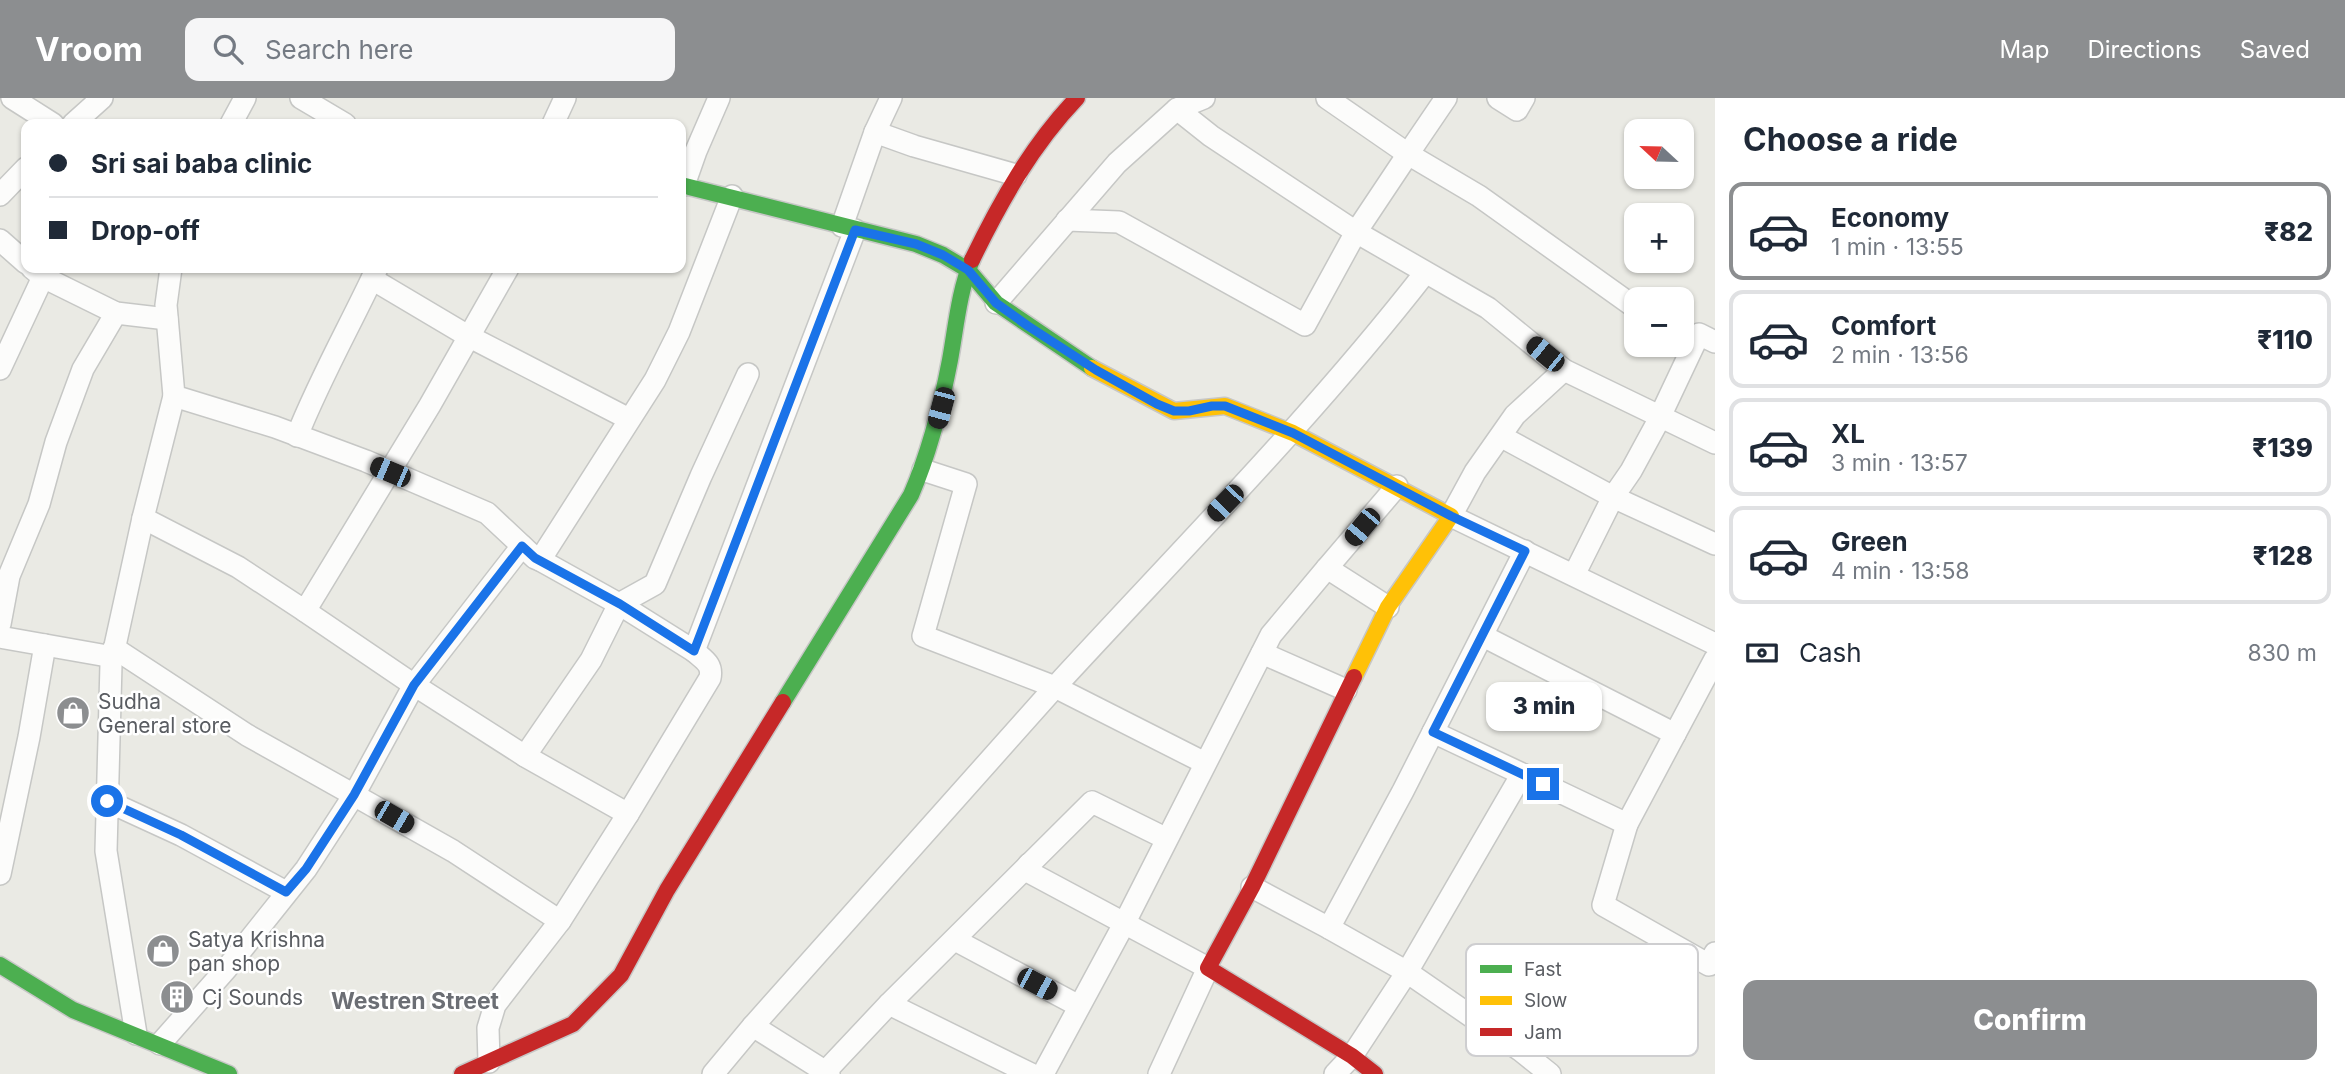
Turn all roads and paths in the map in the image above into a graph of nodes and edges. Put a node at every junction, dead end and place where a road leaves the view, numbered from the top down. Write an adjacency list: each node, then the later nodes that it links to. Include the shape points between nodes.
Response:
1 (12, 98): 15 (street)
2 (102, 98): 16 (street)
3 (245, 98): 17 (street)
4 (301, 98): 18 (street)
5 (565, 98): 19 (street)
6 (719, 98): 24 (street)
7 (891, 98): 20 (street)
8 (1077, 98): 23 (street)
9 (1204, 98): 14 (street)
10 (1327, 98): 21 (street)
11 (1446, 98): 21 (street)
12 (1498, 98): 13 (street, via 1517,110)
13 (1524, 98)
14 (1177, 109): 28 (street, via 1117,163); 30 (street)
15 (45, 119)
16 (79, 119)
17 (234, 119)
18 (337, 119)
19 (555, 119)
20 (875, 132): 23 (street); 29 (street)
21 (1408, 154): 30 (street); 40 (street, via 1479,195)
22 (21, 173): 26 (street)
23 (1016, 175): 33 (street)
24 (686, 177)
25 (686, 186): 27 (street)
26 (0, 195)
27 (732, 196): 29 (street); 51 (street, via 679,332)
28 (1067, 220): 30 (street, via 1119,222 1305,325); 41 (street)
29 (848, 228): 33 (street, via 916,244); 76 (street)
30 (1356, 233): 39 (street)
31 (0, 240): 32 (street)
32 (21, 259)
33 (968, 270): 41 (street); 56 (street, via 941,408)
34 (37, 273): 46 (street)
35 (39, 273): 42 (street)
36 (171, 273): 43 (street)
37 (374, 273): 45 (street); 53 (street)
38 (505, 273): 45 (street)
39 (1425, 273): 47 (street, via 1488,308); 52 (street)
40 (1624, 299)
41 (996, 303): 52 (street, via 1096,370 1157,404 1174,411 1225,406)
42 (116, 313): 43 (street); 71 (street, via 83,369 39,504 9,576)
43 (167, 319): 49 (street)
44 (1699, 334): 50 (street)
45 (468, 336): 51 (street); 57 (street)
46 (0, 369)
47 (1564, 370): 50 (street); 54 (street, via 1515,415)
48 (748, 374): 68 (street, via 655,584)
49 (174, 396): 53 (street); 61 (street)
50 (1659, 417): 55 (street); 59 (street)
51 (629, 419): 65 (street)
52 (1293, 433): 58 (street); 81 (street)
53 (297, 436): 57 (street)
54 (1502, 436): 59 (street); 60 (street)
55 (1715, 443)
56 (923, 470): 81 (street, via 966,484 923,636); 115 (street, via 667,890 621,975 573,1024)
57 (390, 472): 63 (street, via 487,513); 70 (street)
58 (1397, 486): 60 (street); 66 (street)
59 (1613, 497): 62 (street); 67 (street)
60 (1451, 516): 64 (street); 69 (street)
61 (143, 518): 70 (street, via 238,567); 77 (street)
62 (1715, 544)
63 (522, 546): 65 (street); 80 (street)
64 (1525, 551): 67 (street); 72 (street)
65 (540, 561): 68 (street)
66 (1327, 568): 69 (street); 78 (street, via 1271,635)
67 (1574, 575): 74 (street)
68 (620, 604): 76 (street); 86 (street, via 591,660)
69 (1388, 607): 82 (street)
70 (305, 611): 80 (street)
71 (0, 624)
72 (1483, 636): 84 (street); 85 (street)
73 (0, 637): 75 (street)
74 (1715, 644)
75 (44, 645): 77 (street); 95 (street)
76 (694, 651): 91 (street, via 709,664 710,678)
77 (113, 652): 89 (street); 90 (street)
78 (1262, 653): 82 (street); 87 (street)
79 (1715, 659): 83 (street)
80 (414, 685): 86 (street); 89 (street)
81 (1055, 687): 87 (street); 109 (street)
82 (1346, 690): 96 (street)
83 (1707, 691): 85 (street)
84 (1433, 732): 88 (street); 100 (street)
85 (1675, 734): 92 (street)
86 (526, 756): 91 (street)
87 (1205, 763): 93 (street)
88 (1522, 774): 92 (street); 105 (street)
89 (354, 795): 97 (street); 98 (street, via 453,851)
90 (107, 801): 97 (street); 110 (street, via 106,851)
91 (628, 814): 98 (street)
92 (1627, 824): 102 (street, via 1603,905)
93 (1165, 838): 94 (street, via 1092,802); 99 (street)
94 (1029, 864): 99 (street, via 1025,870); 101 (street)
95 (0, 874)
96 (1252, 887): 100 (street); 104 (street)
97 (286, 892): 111 (street)
98 (560, 921): 115 (street, via 495,1005 488,1028)
99 (1124, 924): 104 (street); 107 (street)
100 (1329, 928): 105 (street)
101 (955, 940): 106 (street); 107 (street)
102 (1678, 944)
103 (0, 965): 110 (street, via 45,996)
104 (1208, 968): 113 (street); 123 (street)
105 (1407, 972): 108 (street); 113 (street)
106 (889, 1003): 116 (street); 121 (street)
107 (1079, 1006): 122 (street)
108 (1466, 1013)
109 (753, 1026): 116 (street); 120 (street)
110 (136, 1034): 111 (street)
111 (160, 1044): 112 (street)
112 (181, 1052): 117 (street); 118 (street)
113 (1353, 1056): 124 (street); 125 (street)
114 (1528, 1056): 126 (street)
115 (489, 1062): 119 (street)
116 (827, 1073)
117 (182, 1074)
118 (229, 1074)
119 (462, 1074)
120 (713, 1074)
121 (1031, 1074)
122 (1043, 1074)
123 (1159, 1074)
124 (1335, 1074)
125 (1375, 1074)
126 (1550, 1074)

